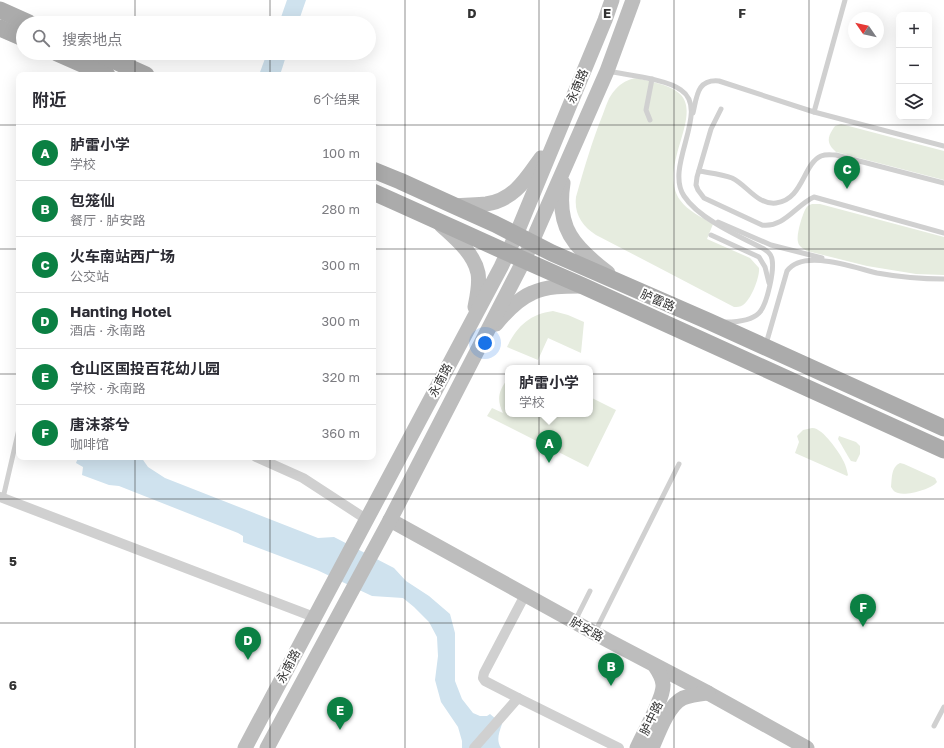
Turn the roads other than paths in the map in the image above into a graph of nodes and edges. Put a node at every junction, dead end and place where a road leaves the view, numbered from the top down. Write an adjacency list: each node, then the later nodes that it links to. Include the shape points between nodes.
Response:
1 (612, 0): 18 (main road, 永南路)
2 (633, 0): 10 (main road)
3 (845, 0): 15 (lane)
4 (0, 10): 5 (main road)
5 (16, 17)
6 (0, 28): 7 (main road)
7 (16, 35)
8 (73, 60): 11 (main road)
9 (112, 60): 12 (main road)
10 (607, 71): 13 (lane); 20 (main road)
11 (100, 72)
12 (139, 72)
13 (652, 79): 16 (lane, via 646,110); 17 (lane, via 683,91 690,102)
14 (721, 109): 22 (lane, via 711,129)
15 (814, 112): 17 (lane, via 713,80 707,81 698,90); 19 (lane)
16 (650, 120)
17 (691, 120): 27 (lane, via 678,171 679,183 684,196)
18 (555, 140): 25 (main road, via 521,186 503,199 486,204); 29 (main road, 永南路)
19 (944, 146)
20 (565, 166): 31 (main road); 36 (main road, via 561,205 567,229 587,257)
21 (376, 171): 25 (main road, 胪雷路)
22 (699, 171): 23 (lane, via 732,179 760,199 775,203 782,202 792,195 814,161 827,154); 28 (lane, via 696,185 704,198 762,226 779,223 814,197)
23 (944, 183)
24 (376, 193): 26 (main road, 胪雷路)
25 (455, 206): 29 (main road, 胪雷路)
26 (432, 218): 32 (main road, 胪雷路); 39 (main road, via 461,243 474,263 478,273 478,291)
27 (708, 218): 34 (lane, via 771,245); 38 (lane, via 769,252 773,262)
28 (944, 232)
29 (516, 235): 31 (main road, 胪雷路); 32 (main road, 永南路)
30 (711, 235): 38 (lane, via 759,257 765,267)
31 (532, 243): 33 (main road); 36 (main road, 胪雷路)
32 (508, 252): 33 (main road, 胪雷路); 39 (main road, 永南路)
33 (524, 260): 37 (main road, 胪雷路); 41 (main road)
34 (833, 262): 35 (lane, via 878,273); 42 (lane, via 799,262 787,270)
35 (944, 279)
36 (623, 285): 40 (main road, 胪雷路)
37 (583, 286): 41 (main road, via 550,287 531,293 516,304); 45 (main road, 胪雷路)
38 (769, 286): 40 (lane, via 763,307 753,317 734,322)
39 (473, 317): 49 (main road, 永南路)
40 (708, 321): 42 (main road, 胪雷路)
41 (484, 339): 50 (main road)
42 (766, 347): 43 (main road, 胪雷路)
43 (944, 428)
44 (16, 440): 48 (lane)
45 (944, 450)
46 (263, 460): 49 (street, via 303,478)
47 (679, 464): 55 (lane)
48 (2, 497): 53 (street)
49 (366, 519): 53 (main road, 永南路)
50 (390, 520): 52 (main road, 胪安路); 62 (main road)
51 (590, 591): 54 (lane)
52 (526, 595): 54 (main road, 胪安路); 58 (street, via 483,678)
53 (314, 617): 61 (main road, 永南路)
54 (574, 622): 55 (main road, 胪安路)
55 (594, 633): 56 (main road, 胪安路)
56 (655, 666): 57 (main road, 胪安路); 65 (main road, 胪中路, via 664,684 662,695)
57 (708, 693): 66 (main road, 胪中路, via 678,701 667,716); 67 (main road, 胪安路)
58 (518, 698): 63 (street); 64 (street)
59 (944, 707): 60 (lane)
60 (934, 726)
61 (244, 748)
62 (267, 748)
63 (474, 748)
64 (619, 748)
65 (637, 748)
66 (652, 748)
67 (807, 748)

